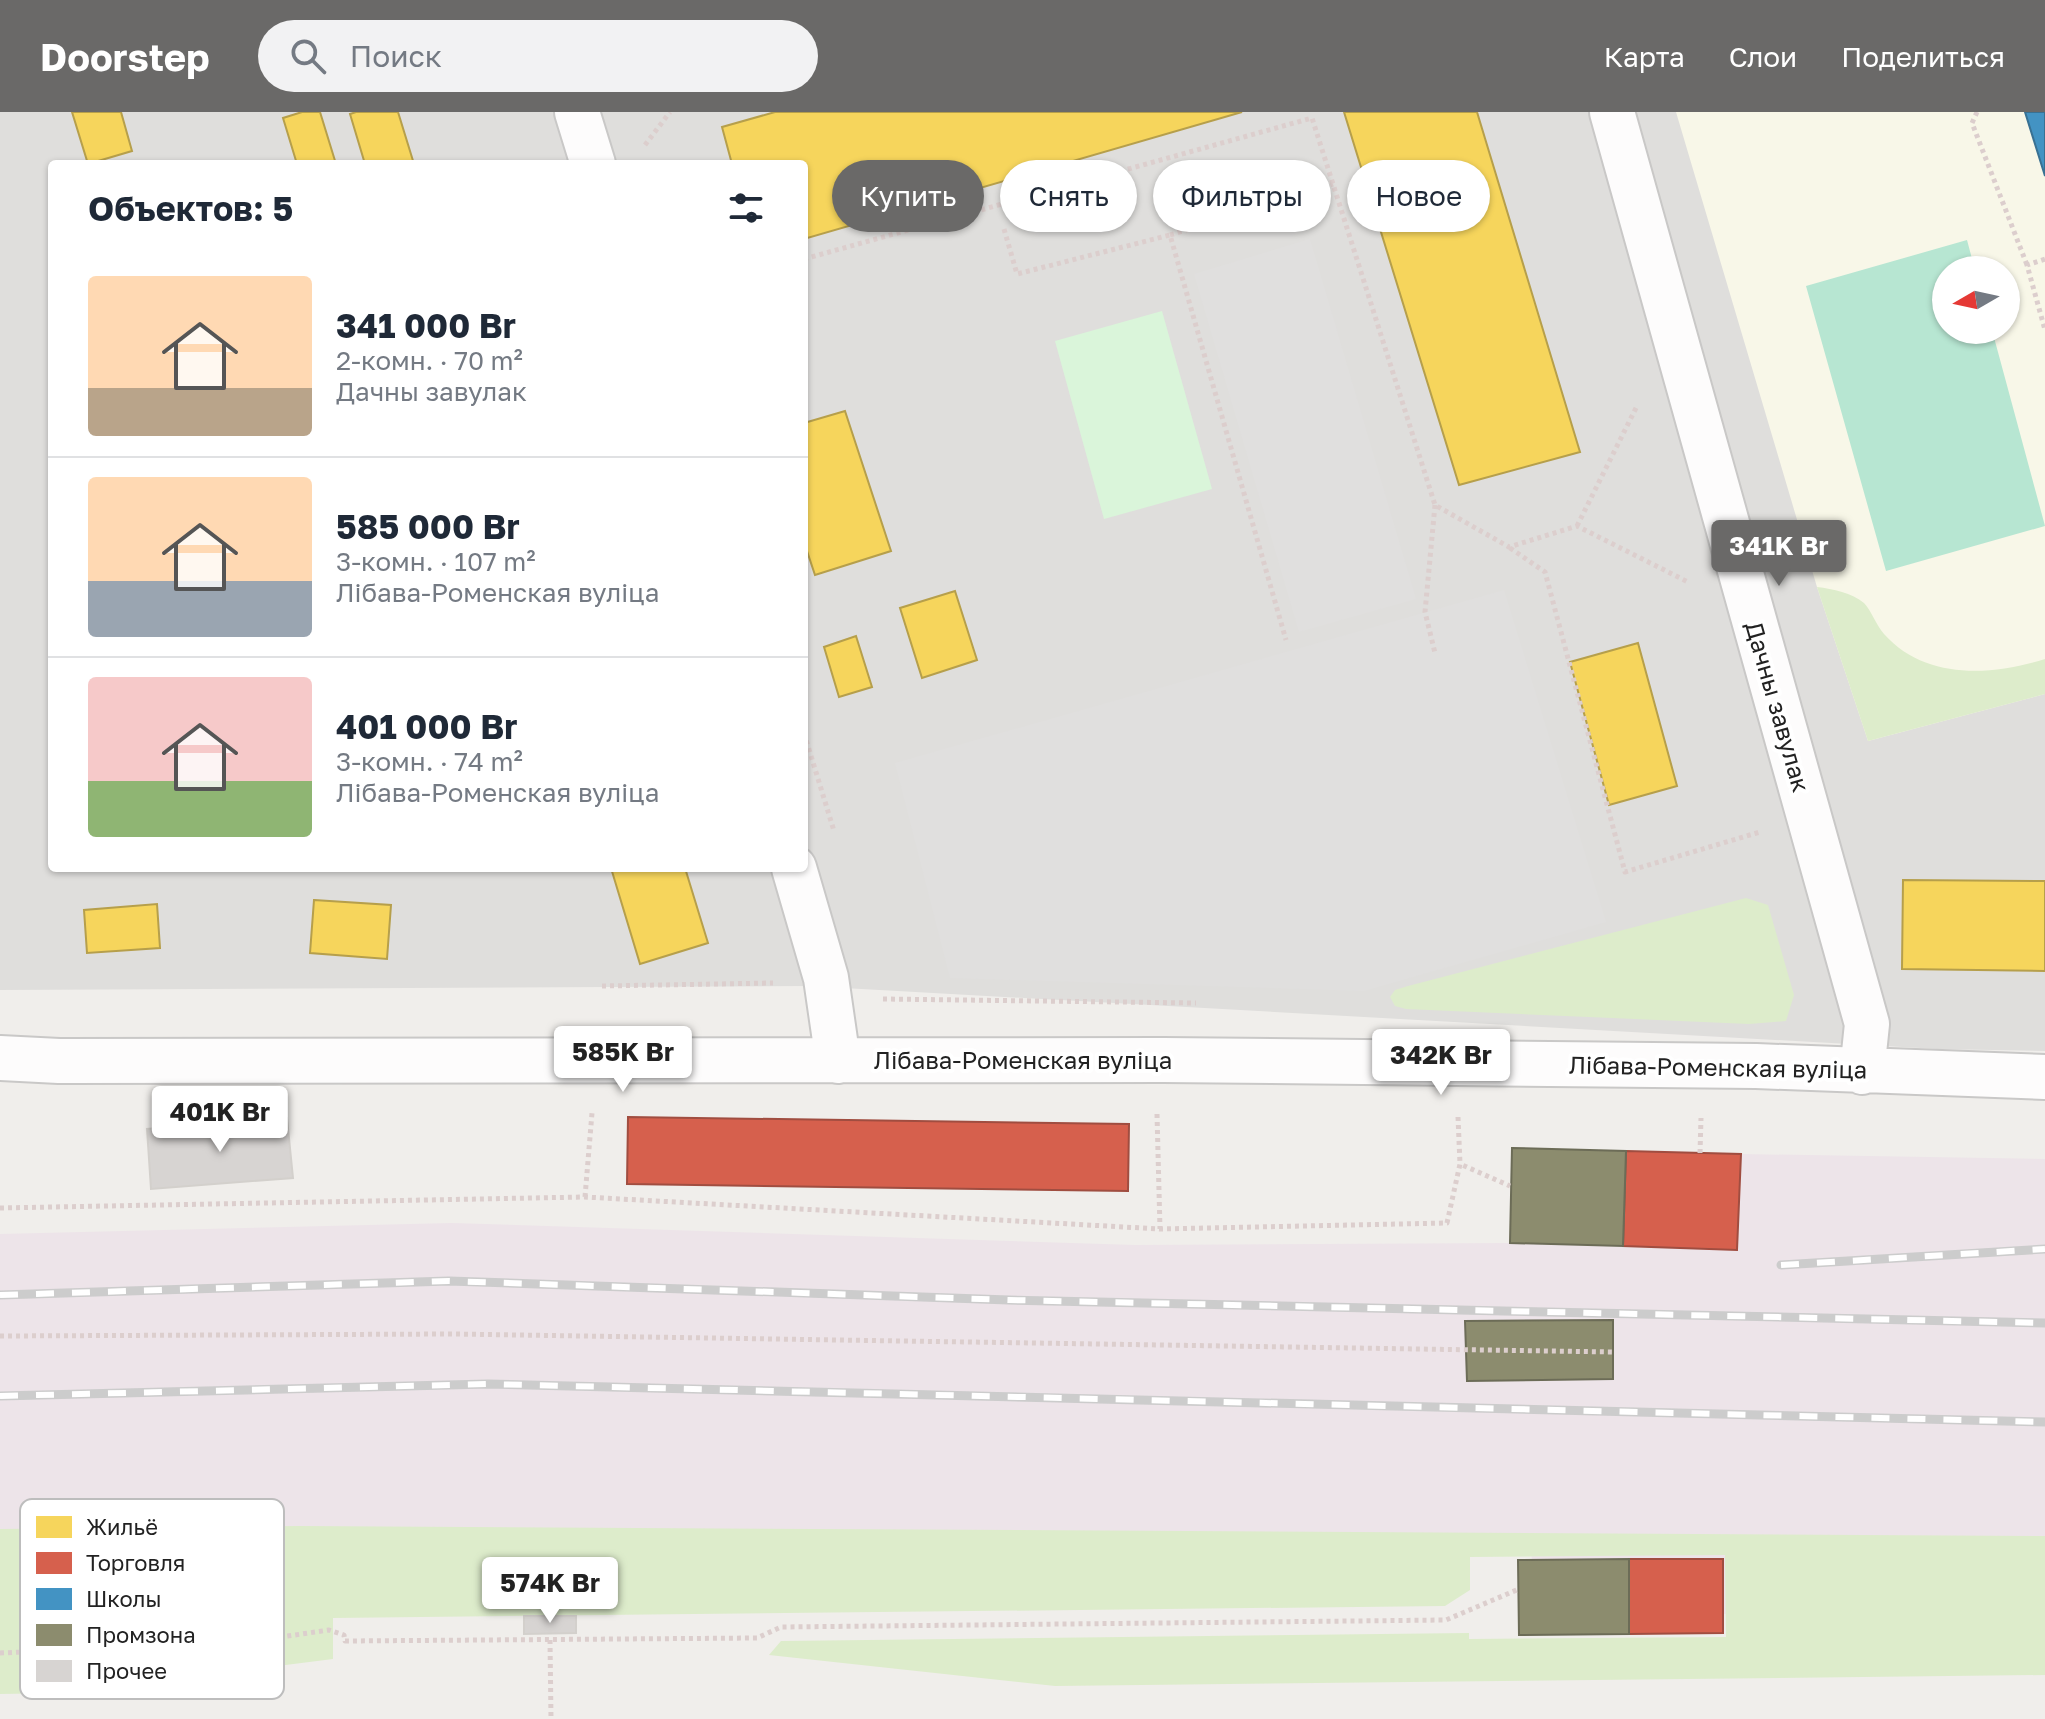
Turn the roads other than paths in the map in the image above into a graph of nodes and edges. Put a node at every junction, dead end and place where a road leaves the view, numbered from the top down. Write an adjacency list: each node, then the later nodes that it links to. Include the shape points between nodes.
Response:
1 (577, 112): 3 (street)
2 (1612, 112): 7 (street, Дачны завулак, via 1867,1024)
3 (592, 160)
4 (795, 872): 6 (street, via 826,978)
5 (0, 1058): 6 (street, Лібава-Роменская вуліца)
6 (838, 1061): 7 (street, Лібава-Роменская вуліца, via 1756,1066)
7 (1862, 1072): 8 (street, Лібава-Роменская вуліца)
8 (2045, 1077)

